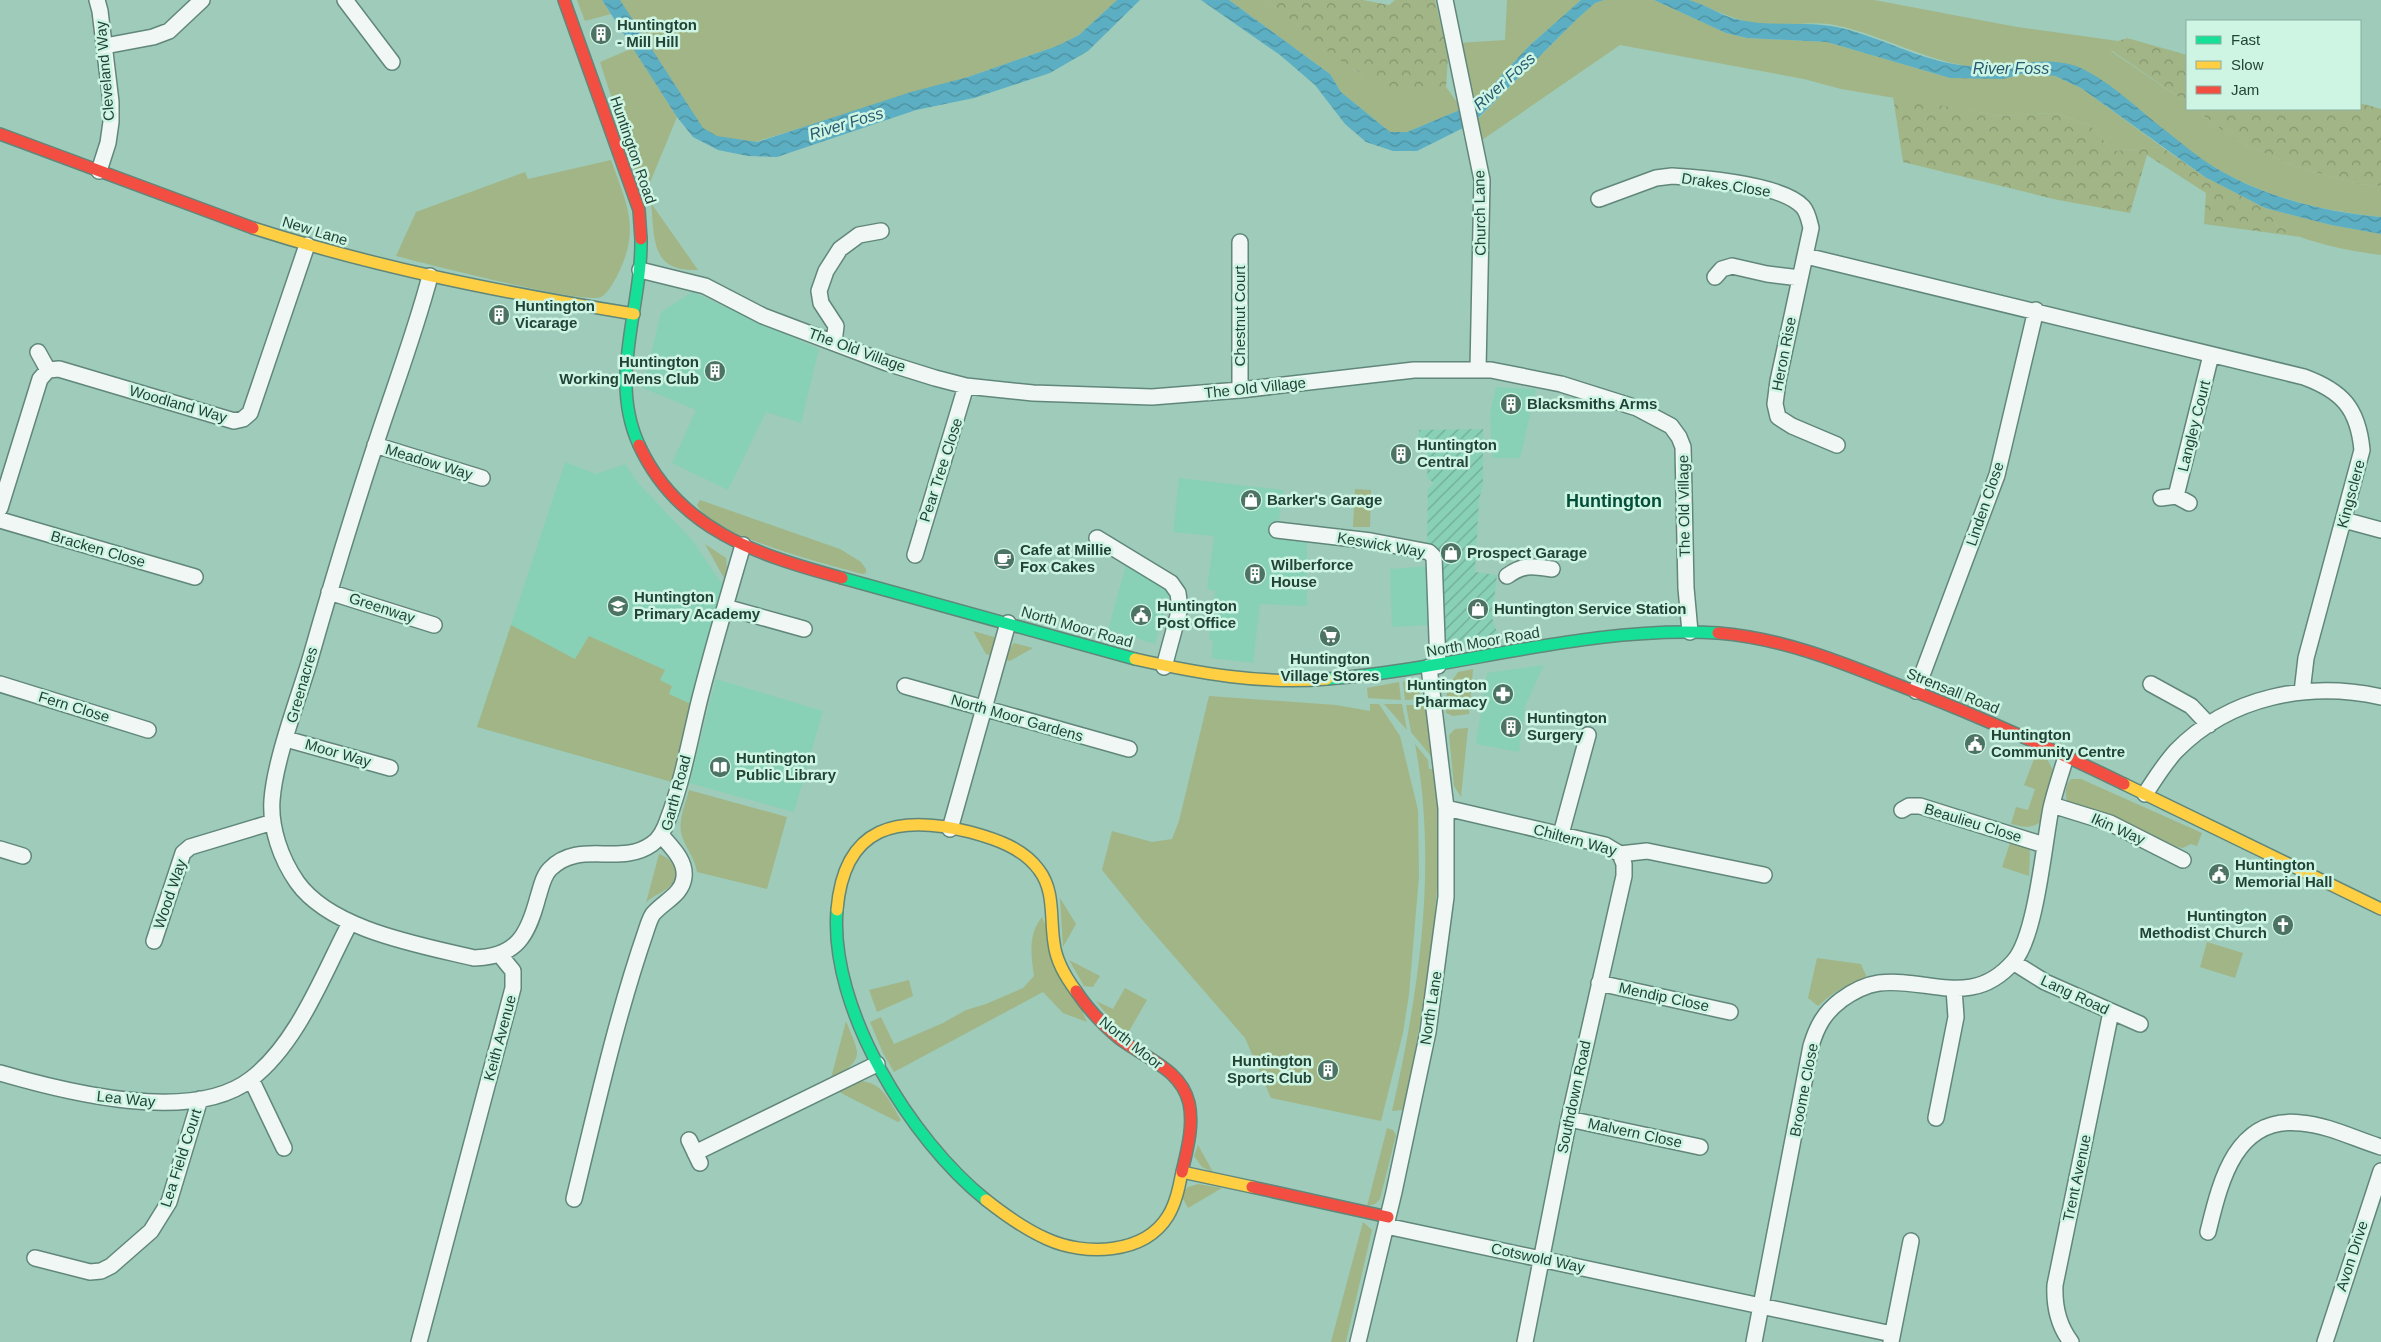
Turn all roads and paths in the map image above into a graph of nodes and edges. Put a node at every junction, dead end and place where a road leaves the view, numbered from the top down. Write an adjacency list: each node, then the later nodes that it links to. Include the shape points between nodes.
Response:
1 (96, 0): 6 (street, Cleveland Way)
2 (202, 0): 6 (street, via 168,31)
3 (345, 0): 7 (street)
4 (564, 0): 15 (street, Huntington Road, via 639,210 642,239)
5 (1445, 0): 24 (street, Church Lane, via 1482,180)
6 (105, 46): 9 (street, Cleveland Way, via 111,122)
7 (392, 62)
8 (0, 134): 9 (street, New Lane)
9 (99, 171): 13 (street, New Lane)
10 (1599, 199): 14 (street, Drakes Close, via 1656,178 1672,176 1770,190 1790,197 1809,216 1811,228)
11 (882, 231): 21 (street, via 859,235 840,249 826,271 819,291 821,303 836,326)
12 (1240, 242): 27 (street, Chestnut Court)
13 (307, 245): 16 (street, New Lane); 25 (street, Woodland Way, via 250,412 243,419 234,421 58,369)
14 (1806, 256): 18 (street, Heron Rise); 19 (street)
15 (640, 270): 20 (street, Huntington Road); 21 (street, The Old Village, via 705,286 763,316)
16 (430, 276): 20 (street, New Lane); 29 (street, Greenacres)
17 (1715, 277): 18 (street, via 1732,266)
18 (1800, 278): 28 (street, Heron Rise, via 1775,404 1778,417)
19 (2036, 310): 23 (street, Kingsclere); 54 (street, Linden Close, via 1992,492)
20 (634, 314): 38 (street, North Moor Road, via 624,392 636,439 652,468 678,502 705,525)
21 (834, 342): 26 (street, The Old Village, via 906,369)
22 (38, 352): 25 (street)
23 (2211, 355): 31 (street, Langley Court); 34 (street, Kingsclere, via 2304,377 2339,394 2349,406 2356,419 2362,450)
24 (1478, 369): 27 (street, The Old Village, via 1414,370); 48 (street, The Old Village, via 1591,392 1644,411 1674,430 1683,447 1685,467 1686,588)
25 (48, 370): 32 (street, via 40,379)
26 (966, 386): 27 (street, The Old Village, via 1078,396 1152,397); 39 (street, Pear Tree Close)
27 (1240, 390)
28 (1837, 444)
29 (376, 445): 30 (street, Meadow Way); 43 (street, Greenacres)
30 (482, 478)
31 (2176, 499)
32 (0, 508)
33 (0, 520): 42 (street, Bracken Close)
34 (2344, 520): 36 (street); 55 (street, Kingsclere, via 2306,658)
35 (1277, 530): 49 (street, Keswick Way, via 1371,540 1429,552 1434,557)
36 (2381, 530)
37 (1097, 538): 50 (street, via 1171,584 1178,593 1180,608)
38 (743, 545): 44 (street, Garth Road); 45 (street, North Moor Road, via 805,566)
39 (915, 555)
40 (1552, 569): 41 (street, via 1529,566 1518,568)
41 (1507, 576)
42 (195, 577)
43 (329, 592): 46 (street, Greenway); 61 (street, Greenacres)
44 (725, 607): 47 (street); 72 (street, Garth Road, via 678,785)
45 (1008, 623): 50 (street, North Moor Road); 57 (street)
46 (434, 625)
47 (804, 629)
48 (1690, 632): 49 (street, North Moor Road, via 1588,639); 54 (street, Strensall Road, via 1764,639)
49 (1433, 666): 50 (street, North Moor Road, via 1324,680 1275,681 1214,676); 67 (street, North Lane)
50 (1164, 667)
51 (2147, 683): 58 (street, via 2191,706)
52 (0, 684): 59 (street, Fern Close)
53 (905, 686): 57 (street, North Moor Gardens)
54 (1916, 691): 63 (street, Strensall Road)
55 (2302, 692): 56 (street, via 2353,692); 58 (street, via 2253,701)
56 (2381, 697)
57 (984, 709): 62 (street, North Moor Gardens); 70 (street)
58 (2209, 725): 65 (street, via 2176,751)
59 (148, 730)
60 (1588, 735): 71 (street)
61 (286, 739): 64 (street, Moor Way); 69 (street, Greenacres, via 272,800)
62 (1129, 749)
63 (2066, 757): 65 (street, Strensall Road); 66 (street, Broome Close)
64 (390, 768)
65 (2145, 794): 79 (street, Strensall Road)
66 (2052, 805): 73 (street, Broome Close); 77 (street, Ikin Way, via 2110,823)
67 (1446, 808): 71 (street, Chiltern Way); 102 (street, North Lane, via 1446,897 1442,940 1428,1032)
68 (1902, 810): 73 (street, Beaulieu Close, via 1920,806)
69 (273, 822): 80 (street, Greenacres, via 286,865 299,884 314,899); 81 (street, Wood Way, via 190,847 183,853)
70 (950, 829): 89 (street, North Moor, via 905,824 876,832 862,844 852,860 838,900 843,969 859,1023); 100 (street, North Moor, via 1018,851 1042,873 1048,890 1056,953 1063,970 1104,1025 1160,1064 1184,1090 1190,1103 1191,1120)
71 (1561, 834): 75 (street, Chiltern Way, via 1605,845)
72 (661, 835): 82 (street, via 636,852 577,854 548,870 525,934); 101 (street, Garth Road, via 682,861 682,885 652,915 617,1032)
73 (2044, 845): 83 (street, Broome Close, via 2026,939)
74 (0, 849): 76 (street)
75 (1620, 854): 78 (street, Chiltern Way, via 1647,851); 84 (street, Southdown Road, via 1624,876)
76 (23, 856)
77 (2183, 860)
78 (1764, 875)
79 (2381, 909)
80 (350, 923): 82 (street, Greenacres, via 474,958); 91 (street, Lea Way, via 296,1027)
81 (154, 941)
82 (500, 955): 110 (street, Keith Avenue, via 513,971 513,988)
83 (2013, 962): 85 (street, Broome Close, via 1986,982); 87 (street, Lang Road, via 2045,982)
84 (1599, 983): 86 (street, Mendip Close); 94 (street, Southdown Road)
85 (1954, 989): 93 (street, via 1956,1017); 107 (street, Broome Close, via 1903,984 1870,985 1847,996 1825,1013 1811,1046)
86 (1730, 1012)
87 (2111, 1012): 88 (street, Lang Road); 109 (street, Trent Avenue, via 2055,1285 2054,1303)
88 (2140, 1024)
89 (877, 1064): 98 (street); 100 (street, North Moor, via 908,1114 969,1184 1012,1218 1054,1242 1075,1249 1096,1250 1117,1248 1145,1238 1167,1218)
90 (0, 1073): 92 (street, Lea Way, via 125,1101)
91 (251, 1080): 92 (street, Lea Way, via 235,1089); 96 (street)
92 (200, 1099): 105 (street, Lea Field Court, via 169,1202 151,1231 101,1271 90,1272)
93 (1936, 1118)
94 (1570, 1119): 97 (street, Malvern Close); 106 (street, Southdown Road)
95 (2381, 1147): 103 (street, via 2302,1123 2287,1122 2257,1132 2232,1156 2225,1173 2219,1217)
96 (284, 1148)
97 (1700, 1148)
98 (695, 1152)
99 (2381, 1171): 114 (street, Avon Drive)
100 (1182, 1172): 102 (street)
101 (574, 1198)
102 (1387, 1221): 106 (street, Cotswold Way); 111 (street, North Lane)
103 (2208, 1232)
104 (1912, 1241): 108 (street)
105 (35, 1258)
106 (1541, 1258): 107 (street, Cotswold Way); 112 (street, Southdown Road)
107 (1761, 1305): 108 (street); 113 (street, Broome Close)
108 (1892, 1338)
109 (2069, 1341)
110 (419, 1342)
111 (1358, 1342)
112 (1525, 1342)
113 (1754, 1342)
114 (2325, 1342)

